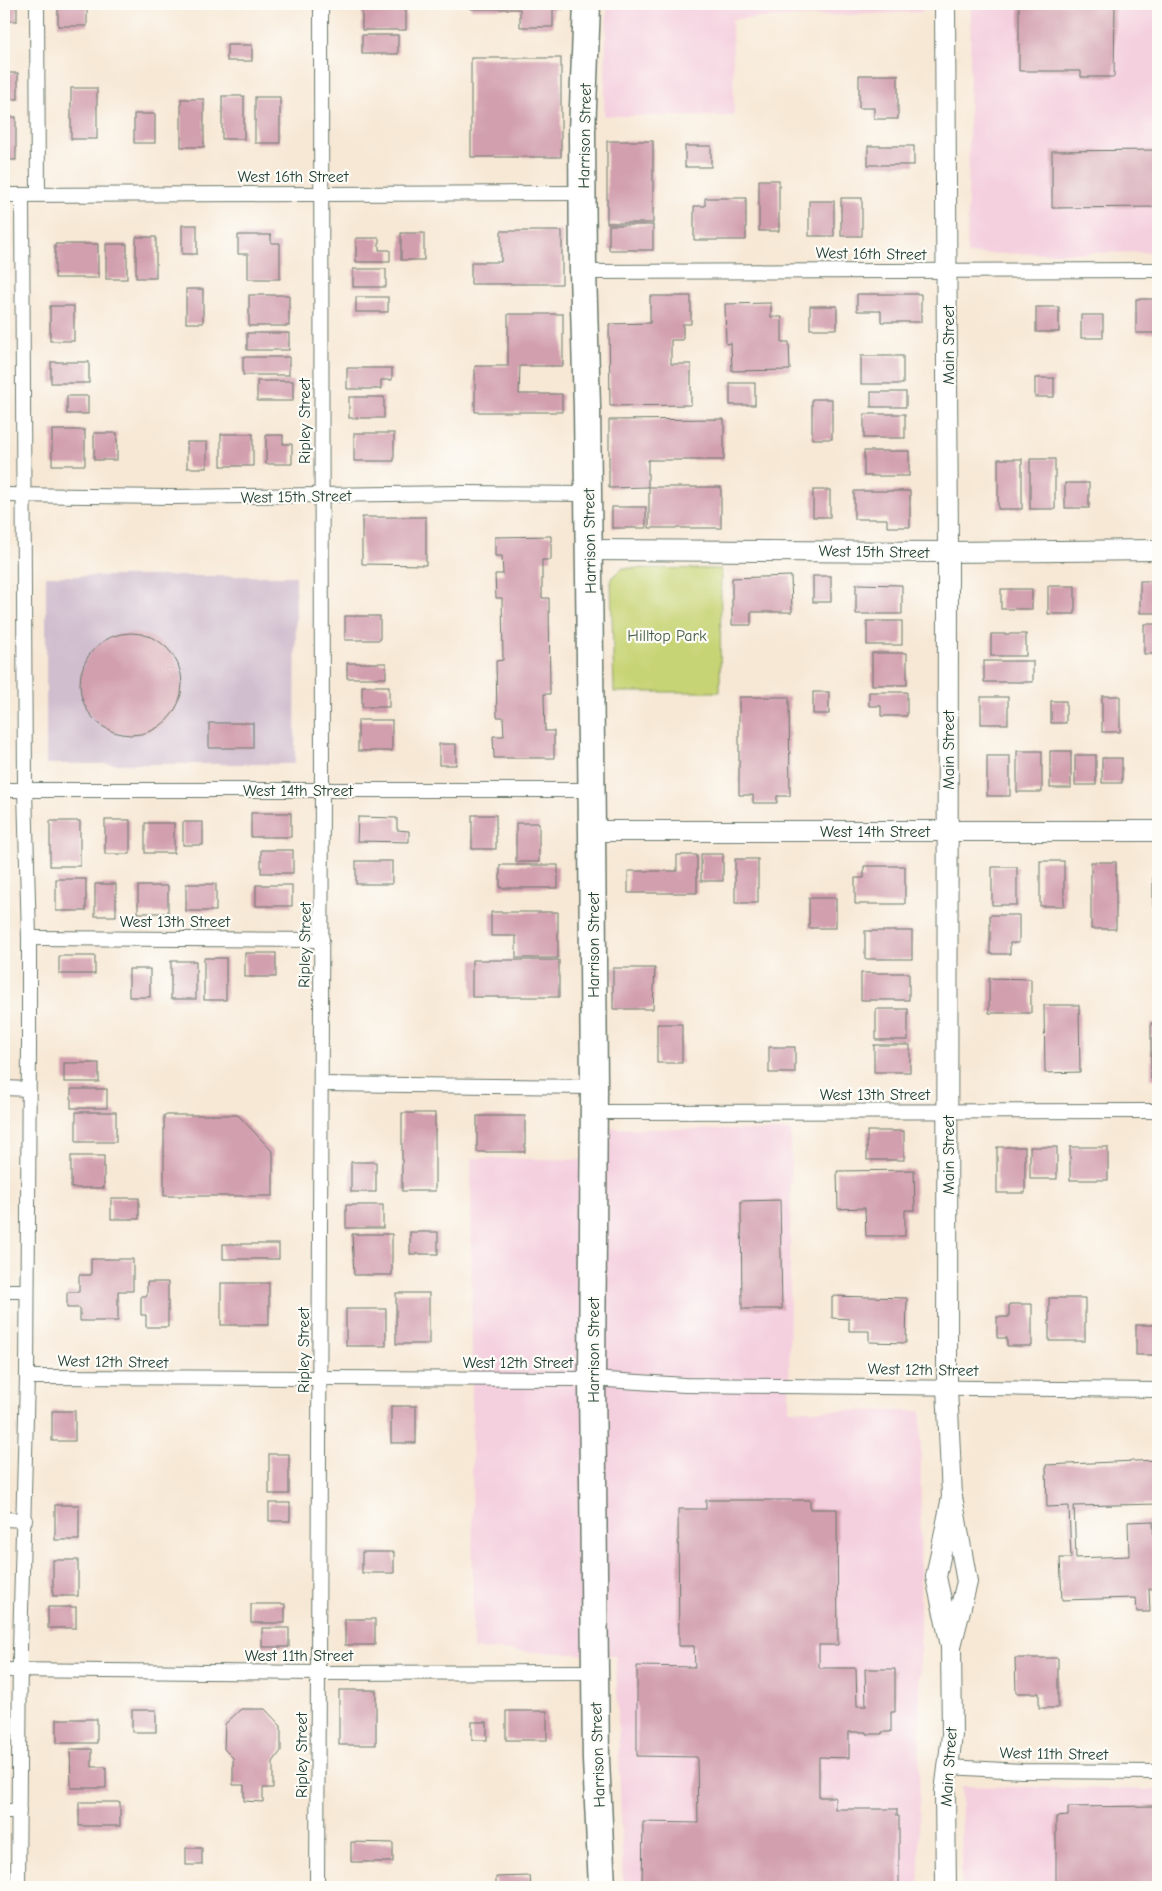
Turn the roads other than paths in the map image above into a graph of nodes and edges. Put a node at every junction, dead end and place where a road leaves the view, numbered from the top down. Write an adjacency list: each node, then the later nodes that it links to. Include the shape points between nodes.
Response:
1 (37, 4): 6 (street)
2 (322, 4): 7 (street, Ripley Street)
3 (587, 4): 5 (highway, Harrison Street)
4 (946, 4): 12 (street, Main Street)
5 (582, 193): 7 (street, West 16th Street); 11 (highway, Harrison Street)
6 (38, 194): 7 (street, West 16th Street); 9 (street, West 16th Street)
7 (321, 194): 16 (street, Ripley Street)
8 (4, 195): 9 (street, West 16th Street)
9 (22, 195): 15 (street)
10 (1158, 270): 12 (street, West 16th Street)
11 (583, 272): 12 (street, West 16th Street); 13 (highway, Harrison Street)
12 (948, 272): 19 (street, Main Street)
13 (588, 494): 16 (street, West 15th Street); 17 (highway, Harrison Street)
14 (4, 495): 15 (street, West 15th Street)
15 (23, 495): 16 (street, West 15th Street); 21 (street)
16 (322, 496): 22 (street, Ripley Street)
17 (589, 550): 19 (street, West 15th Street); 23 (highway, Harrison Street)
18 (1158, 550): 19 (street, West 15th Street)
19 (948, 552): 26 (street, Main Street)
20 (4, 790): 21 (street, West 14th Street)
21 (24, 790): 22 (street, West 14th Street); 27 (street)
22 (322, 790): 23 (street, West 14th Street); 28 (street, Ripley Street)
23 (592, 790): 25 (highway, Harrison Street)
24 (1158, 830): 26 (street, West 14th Street)
25 (592, 831): 26 (street, West 14th Street); 32 (highway, Harrison Street)
26 (948, 831): 33 (street, Main Street)
27 (28, 938): 28 (street, West 13th Street); 31 (street)
28 (322, 940): 29 (street, Ripley Street)
29 (321, 1084): 32 (street, West 13th Street); 38 (street, Ripley Street)
30 (4, 1088): 31 (street)
31 (28, 1089): 36 (street)
32 (594, 1100): 33 (street, West 13th Street); 39 (highway, Harrison Street)
33 (948, 1111): 34 (street, West 13th Street); 40 (street, Main Street)
34 (1158, 1111)
35 (4, 1290): 36 (street)
36 (27, 1291): 37 (street)
37 (28, 1377): 38 (street, West 12th Street); 44 (street)
38 (320, 1380): 39 (street, West 12th Street); 49 (street, Ripley Street)
39 (592, 1380): 40 (street, West 12th Street, via 685,1385); 48 (highway, Harrison Street)
40 (948, 1387): 41 (street, West 12th Street); 42 (street, Main Street)
41 (1158, 1390)
42 (952, 1497): 45 (street, Main Street, via 936,1577); 45 (street, Main Street, via 968,1582)
43 (4, 1519): 44 (street)
44 (25, 1520): 47 (street)
45 (951, 1646): 50 (street, Main Street, via 952,1735)
46 (4, 1670): 47 (street, West 11th Street)
47 (21, 1670): 49 (street, West 11th Street); 53 (street)
48 (595, 1672): 49 (street, West 11th Street); 56 (highway, Harrison Street)
49 (319, 1673): 55 (street, Ripley Street)
50 (948, 1767): 51 (street, West 11th Street); 57 (street, Main Street, via 945,1792)
51 (1158, 1772)
52 (4, 1811): 53 (street)
53 (18, 1811): 54 (street)
54 (18, 1887)
55 (317, 1887)
56 (602, 1887)
57 (946, 1887)

